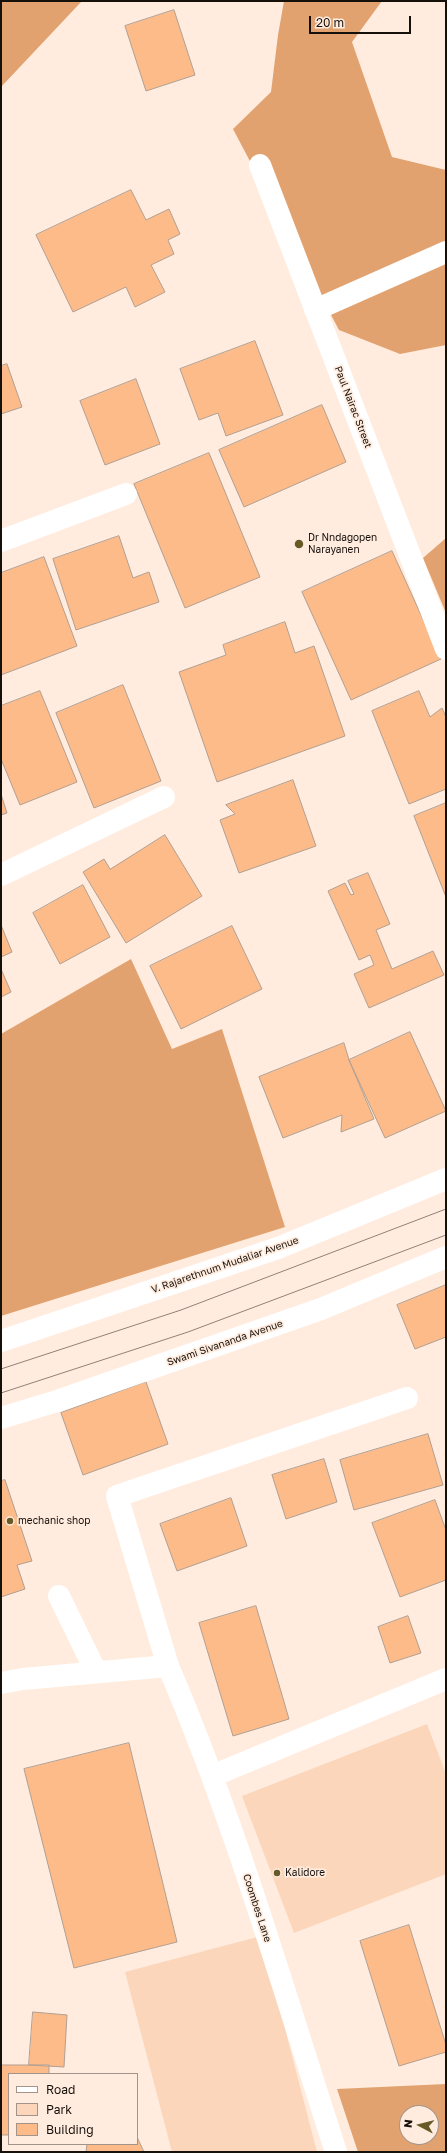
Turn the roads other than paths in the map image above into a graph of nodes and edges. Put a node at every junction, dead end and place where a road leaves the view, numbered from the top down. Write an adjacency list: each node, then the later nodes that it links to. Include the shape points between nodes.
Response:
1 (260, 165): 3 (street, Paul Nairac Street)
2 (446, 252): 3 (street)
3 (315, 310): 6 (street, Paul Nairac Street)
4 (126, 494): 5 (street)
5 (1, 541)
6 (446, 650)
7 (164, 797): 8 (street)
8 (1, 875)
9 (446, 1179): 11 (street, V. Rajarethnum Mudaliar Avenue, via 278,1248)
10 (446, 1257): 13 (street, Swami Sivananda Avenue, via 321,1309)
11 (1, 1341)
12 (407, 1398): 15 (street, Coombes Lane, via 117,1496)
13 (1, 1418)
14 (59, 1596): 16 (street)
15 (168, 1666): 16 (street); 19 (street, Coombes Lane)
16 (96, 1672): 18 (street, via 23,1678)
17 (446, 1679): 19 (street)
18 (1, 1683)
19 (212, 1776): 20 (street, Coombes Lane)
20 (336, 2152)

